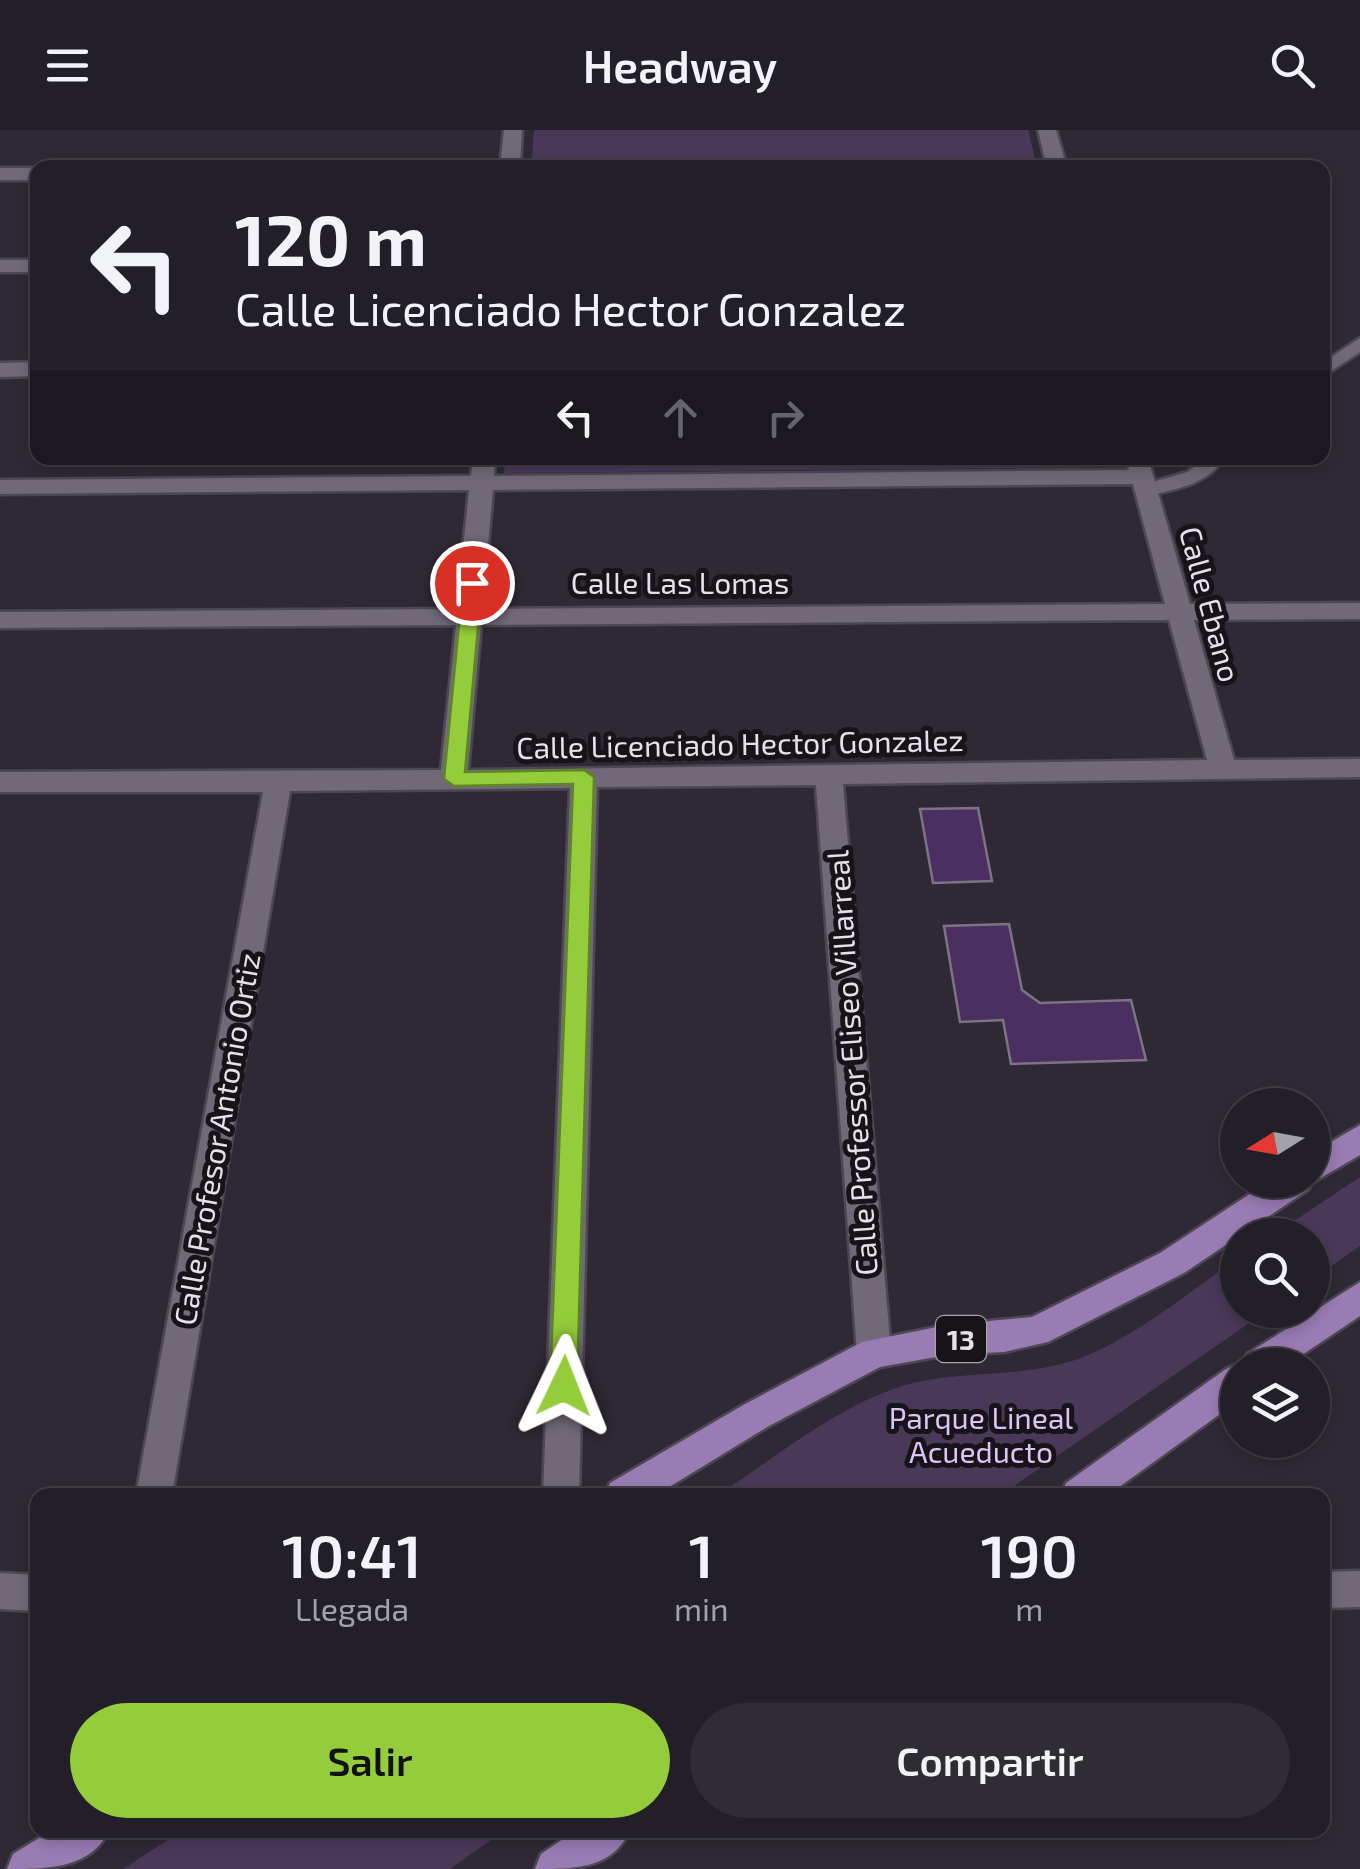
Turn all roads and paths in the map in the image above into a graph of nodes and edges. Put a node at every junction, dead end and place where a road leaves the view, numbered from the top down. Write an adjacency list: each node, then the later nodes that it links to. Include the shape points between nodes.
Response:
1 (514, 130): 3 (street)
2 (1047, 130): 4 (street)
3 (511, 160)
4 (1055, 160)
5 (0, 174): 6 (street)
6 (30, 174)
7 (0, 266): 8 (street)
8 (30, 266)
9 (1360, 343): 10 (lane)
10 (1330, 366)
11 (30, 369): 12 (street)
12 (0, 370)
13 (1211, 465): 15 (lane, via 1195,476)
14 (483, 470): 15 (street); 16 (street); 19 (street)
15 (1142, 475): 17 (street, Calle Ebano)
16 (0, 486)
17 (1180, 611): 18 (street, Calle Las Lomas); 19 (street, Calle Las Lomas); 22 (street, Calle Ebano)
18 (1360, 611)
19 (470, 616): 20 (street, Calle Las Lomas); 25 (street)
20 (0, 620)
21 (1360, 768): 22 (street, Calle Licenciado Hector Gonzalez)
22 (1223, 769): 23 (street, Calle Licenciado Hector Gonzalez)
23 (829, 774): 24 (street, Calle Licenciado Hector Gonzalez); 33 (street, Calle Professor Eliseo Villarreal)
24 (584, 777): 25 (street, Calle Licenciado Hector Gonzalez); 36 (street)
25 (454, 779): 27 (street, Calle Licenciado Hector Gonzalez)
26 (0, 782): 27 (street, Calle Licenciado Hector Gonzalez)
27 (278, 782): 35 (street, Calle Profesor Antonio Ortiz)
28 (1360, 1138): 29 (main road)
29 (1330, 1158)
30 (1270, 1198): 33 (main road, 13, via 1172,1264 1036,1331)
31 (1360, 1297): 32 (main road)
32 (1284, 1348)
33 (874, 1353): 37 (main road, 13)
34 (1220, 1393): 38 (main road)
35 (155, 1488)
36 (561, 1488)
37 (635, 1488)
38 (1089, 1488)
39 (1360, 1589): 40 (street)
40 (1330, 1590)
41 (0, 1592): 42 (street)
42 (30, 1593)
43 (76, 1838): 45 (main road)
44 (599, 1838): 46 (main road)
45 (28, 1869)
46 (556, 1869)

